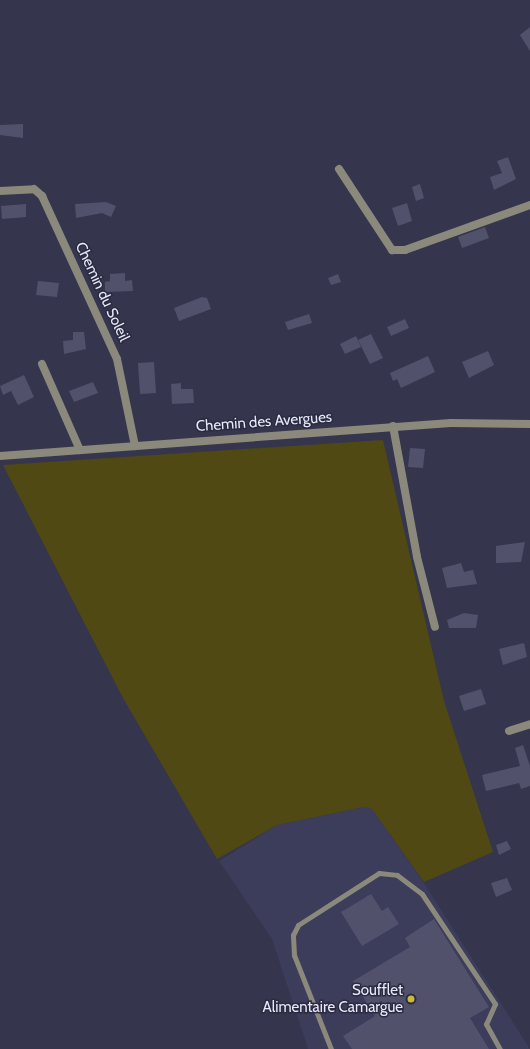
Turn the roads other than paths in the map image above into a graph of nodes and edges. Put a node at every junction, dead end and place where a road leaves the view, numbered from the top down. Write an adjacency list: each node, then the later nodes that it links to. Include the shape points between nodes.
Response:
1 (339, 169): 3 (street, via 392,250 405,250)
2 (0, 191): 7 (street, Chemin du Soleil, via 34,189 42,196 117,359)
3 (530, 205)
4 (42, 364): 8 (street)
5 (530, 424): 6 (street, Chemin des Avergues)
6 (393, 426): 7 (street, Chemin des Avergues); 10 (street, via 414,542)
7 (135, 446): 8 (street, Chemin des Avergues)
8 (80, 450): 9 (street, Chemin des Avergues)
9 (0, 456)
10 (436, 627)
11 (530, 724): 12 (street)
12 (509, 731)
13 (331, 1049): 14 (lane, via 294,955 293,935 298,925 379,873 397,875 422,894 495,1004 486,1024)
14 (500, 1049)

